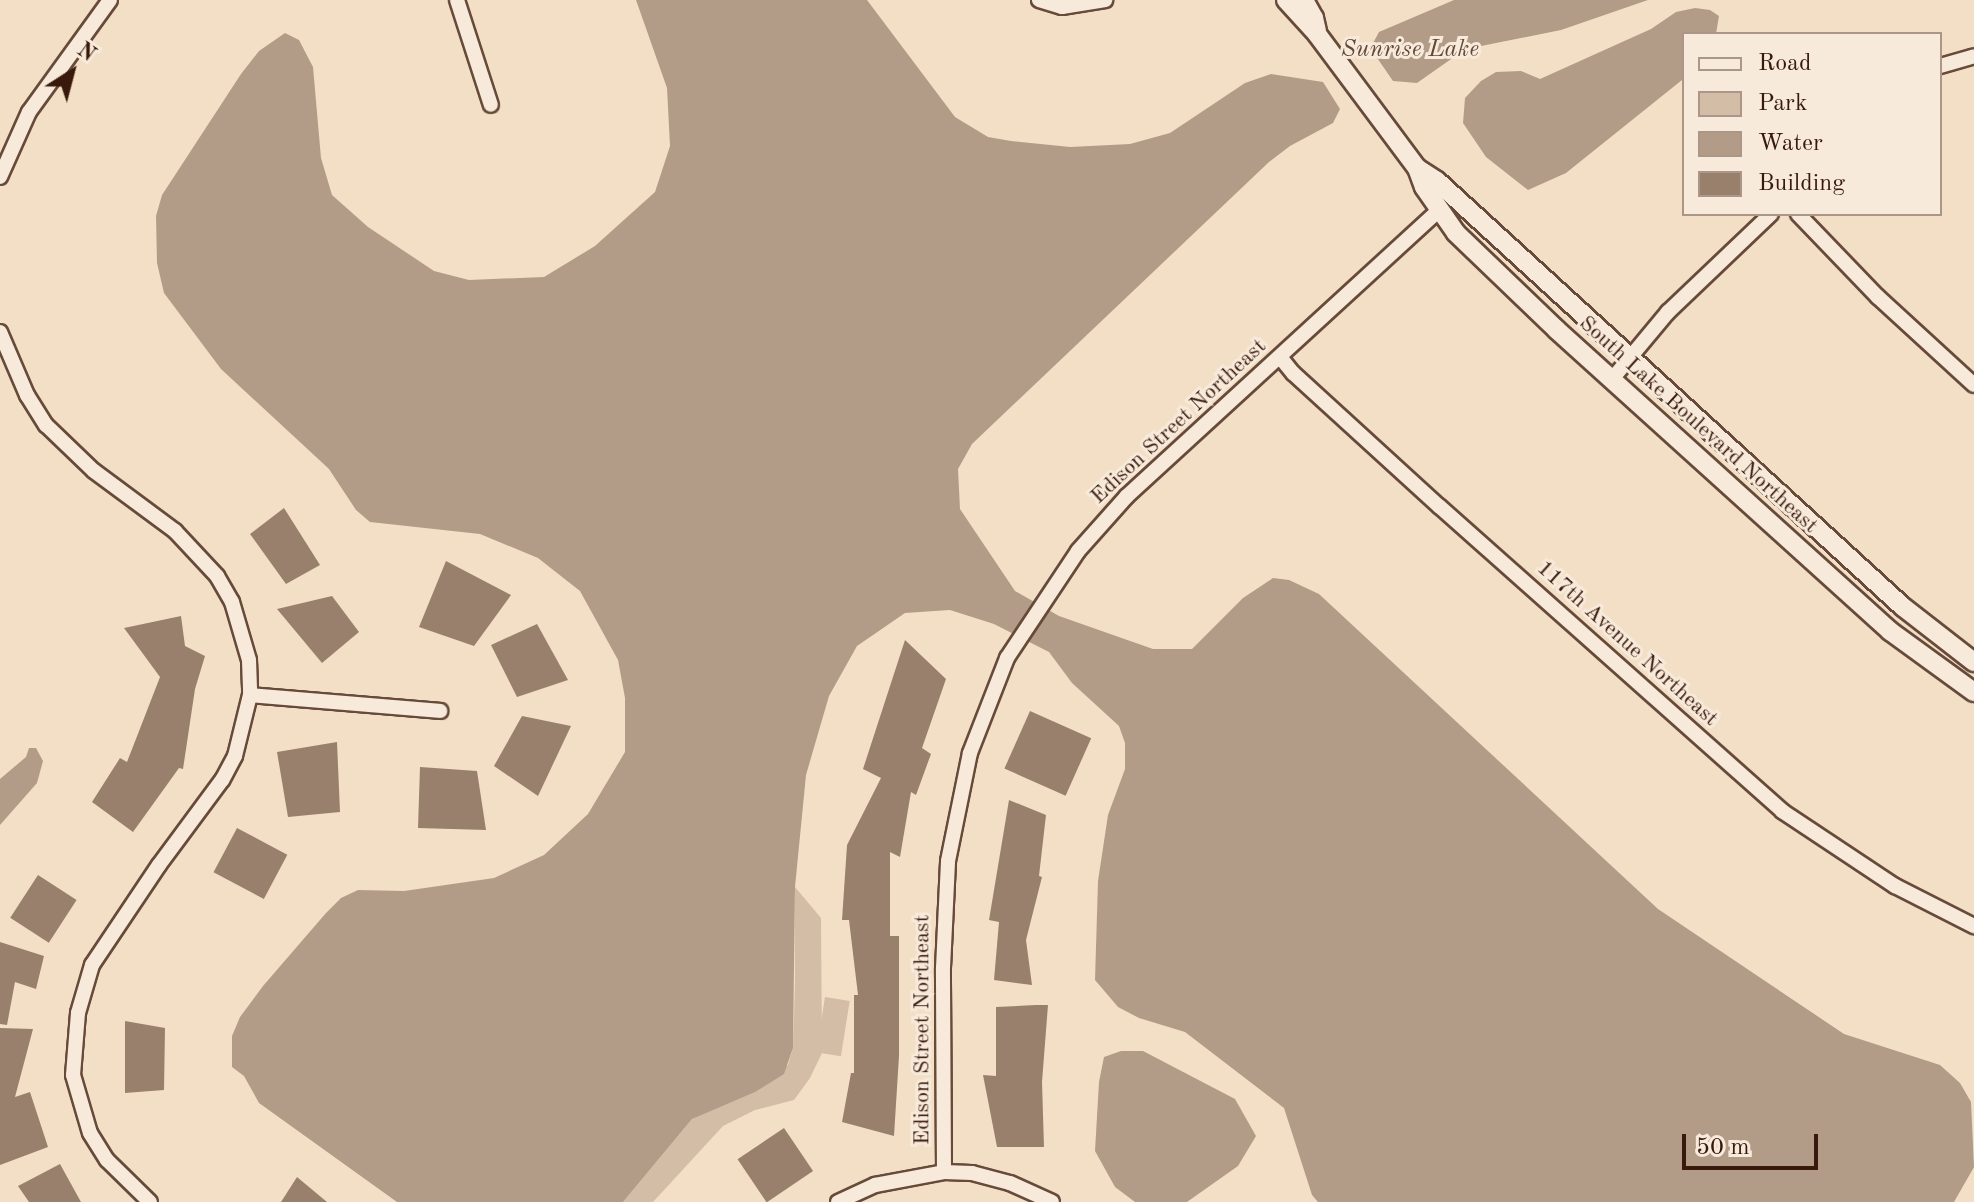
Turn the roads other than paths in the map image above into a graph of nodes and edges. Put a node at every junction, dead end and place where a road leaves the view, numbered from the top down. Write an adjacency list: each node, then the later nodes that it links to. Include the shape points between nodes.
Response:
1 (110, 0): 12 (street, via 29,112)
2 (457, 0): 10 (street)
3 (1039, 0): 4 (street, via 1062,7)
4 (1105, 0)
5 (1286, 0): 7 (street, South Lake Boulevard Northeast)
6 (1304, 0): 7 (street, South Lake Boulevard Northeast)
7 (1320, 38): 11 (street, South Lake Boulevard Northeast)
8 (1974, 56): 9 (street)
9 (1942, 65)
10 (491, 105)
11 (1417, 168): 13 (street, South Lake Boulevard Northeast); 18 (street, South Lake Boulevard Northeast)
12 (0, 177)
13 (1439, 210): 17 (street, Edison Street Northeast); 19 (street, South Lake Boulevard Northeast, via 1517,292)
14 (1769, 216): 18 (street, via 1668,312)
15 (1800, 216): 20 (street)
16 (1, 338): 23 (street, via 46,425 94,471 175,531 217,576 241,629)
17 (1280, 357): 25 (street, 117th Avenue Northeast, via 1782,811 1895,886); 26 (street, Edison Street Northeast, via 1127,496 1056,582 1007,658 970,753 948,861)
18 (1629, 358): 19 (street); 21 (street, South Lake Boulevard Northeast, via 1903,607)
19 (1613, 378): 22 (street, South Lake Boulevard Northeast, via 1890,631)
20 (1974, 385)
21 (1974, 662)
22 (1974, 692)
23 (250, 695): 24 (street); 27 (street, via 235,756 92,965 78,1013 73,1075 90,1133 107,1160)
24 (440, 711)
25 (1974, 926)
26 (944, 1172): 28 (street, via 875,1185); 29 (street, via 1010,1183)
27 (150, 1202)
28 (838, 1202)
29 (1052, 1202)

